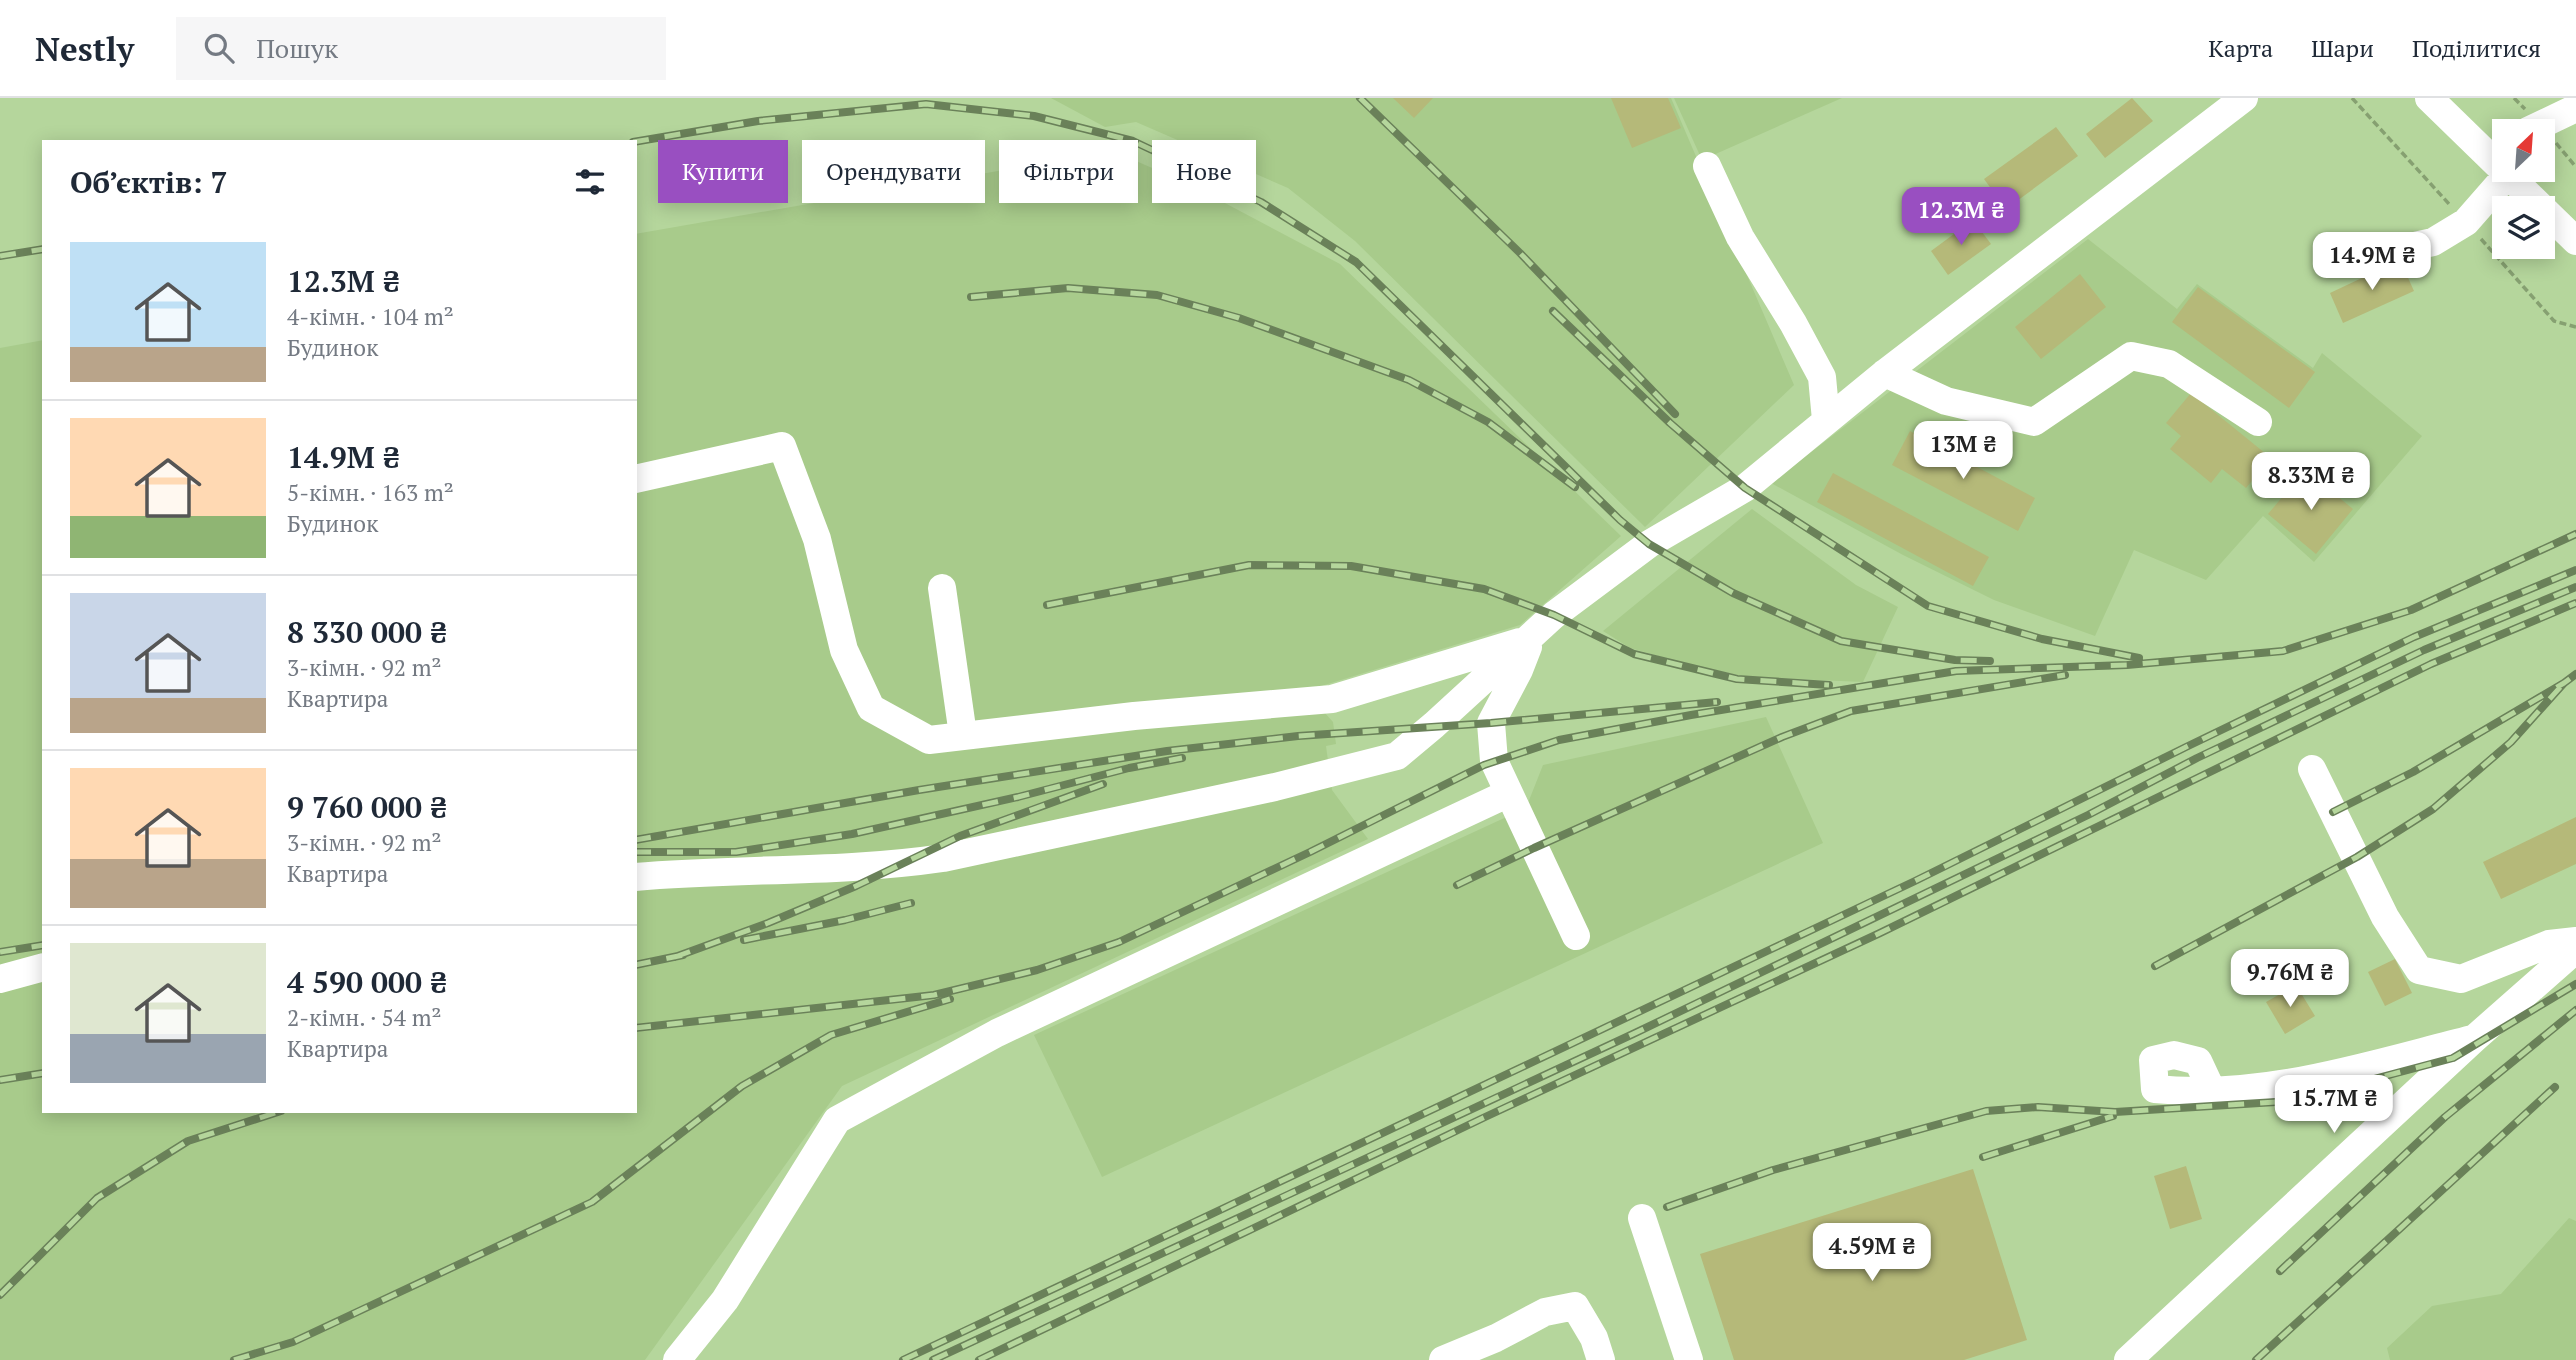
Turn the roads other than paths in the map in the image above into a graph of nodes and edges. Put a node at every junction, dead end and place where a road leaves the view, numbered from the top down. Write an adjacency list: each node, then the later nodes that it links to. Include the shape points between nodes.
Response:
1 (2244, 98): 11 (street)
2 (2429, 98): 5 (street)
3 (2576, 108): 4 (street)
4 (2553, 119)
5 (2492, 146)
6 (1707, 166): 12 (street, via 1740,237 1822,377)
7 (2501, 182): 10 (street, via 2466,222 2433,242)
8 (2516, 182): 9 (street)
9 (2576, 241)
10 (2351, 260)
11 (1885, 373): 12 (street); 13 (street, via 1946,401 2034,422 2131,356 2169,364)
12 (1826, 420): 16 (street, via 1745,488 1649,544 1554,615)
13 (2258, 422)
14 (637, 479): 17 (street, via 782,446 817,539 844,650 872,708 929,740)
15 (942, 587): 17 (street)
16 (1532, 638): 17 (street, via 1332,699); 19 (street, via 1491,723 1494,761); 20 (street, via 1396,756 1275,788 943,858)
17 (963, 735)
18 (2312, 769): 22 (street, via 2385,917 2419,970 2461,979 2549,944)
19 (1509, 793): 21 (street); 29 (street, via 997,1033 837,1120 725,1300)
20 (637, 877)
21 (1576, 936)
22 (2576, 941)
23 (2576, 949): 26 (street)
24 (42, 968): 25 (street)
25 (0, 979)
26 (2475, 1038): 27 (street, via 2336,1074); 33 (street)
27 (2212, 1091)
28 (1642, 1218): 32 (street)
29 (677, 1360)
30 (1443, 1360): 31 (street, via 1545,1312 1575,1306)
31 (1601, 1360)
32 (1689, 1360)
33 (2128, 1360)

